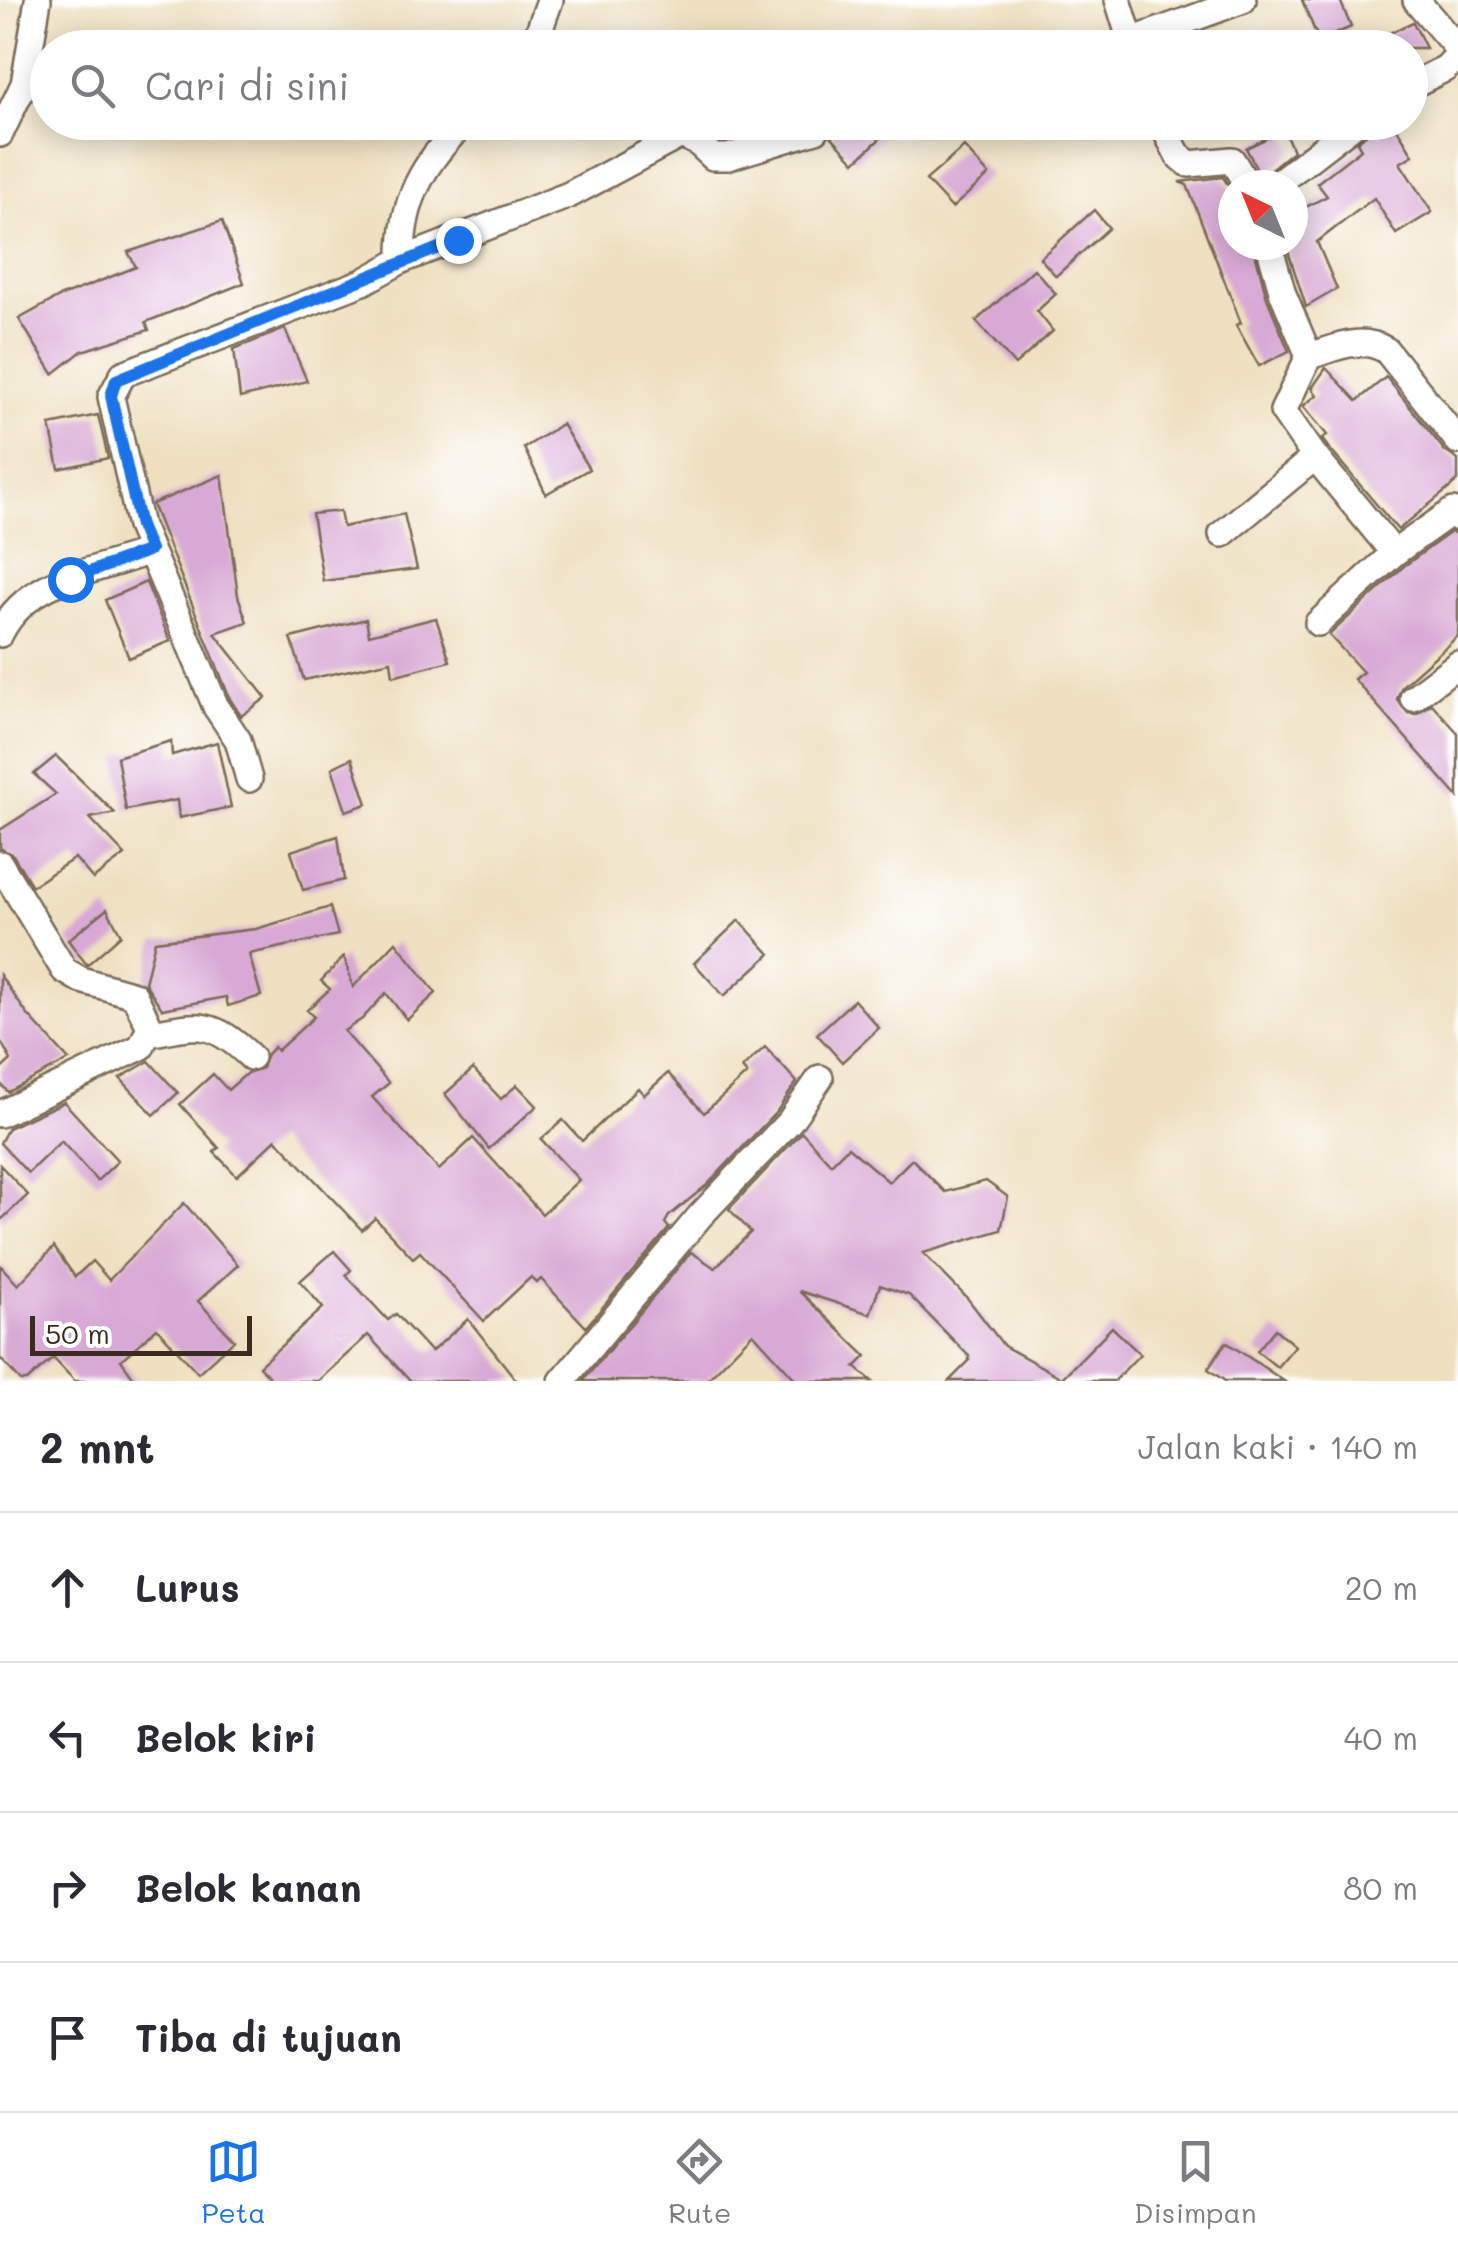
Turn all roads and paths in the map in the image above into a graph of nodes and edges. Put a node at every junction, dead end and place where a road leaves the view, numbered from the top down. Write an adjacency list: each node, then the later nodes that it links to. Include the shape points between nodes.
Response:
1 (38, 0): 6 (street)
2 (550, 0): 7 (street)
3 (1118, 0): 8 (street)
4 (1244, 0): 9 (street)
5 (1416, 0): 11 (street)
6 (33, 30)
7 (539, 30)
8 (1128, 30)
9 (1168, 30)
10 (30, 48): 13 (street, via 24,84)
11 (1458, 52): 12 (street)
12 (1428, 77)
13 (0, 134)
14 (448, 140): 22 (street, via 412,194 402,225)
15 (672, 140): 22 (street, via 568,195)
16 (693, 140): 17 (street, via 713,157)
17 (783, 140)
18 (1170, 140): 20 (street, via 1189,164 1232,160)
19 (1334, 140): 21 (street)
20 (1238, 170)
21 (1295, 170)
22 (402, 260): 29 (street, via 363,282 116,380 111,396)
23 (1272, 260): 24 (street)
24 (1309, 356): 25 (street, via 1374,343); 26 (street, via 1284,411)
25 (1458, 441)
26 (1315, 457): 28 (street); 30 (street)
27 (1456, 512): 30 (street)
28 (1222, 534)
29 (150, 550): 32 (street, via 45,586 12,611); 35 (street, via 216,707 238,740)
30 (1394, 553): 31 (street)
31 (1318, 623)
32 (0, 634)
33 (1458, 664): 34 (street)
34 (1413, 698)
35 (249, 779)
36 (0, 864): 37 (street, via 64,970 134,995)
37 (148, 1034): 38 (street, via 199,1024 226,1033); 40 (street, via 140,1046)
38 (251, 1057)
39 (820, 1078): 41 (street)
40 (0, 1114)
41 (564, 1381)

